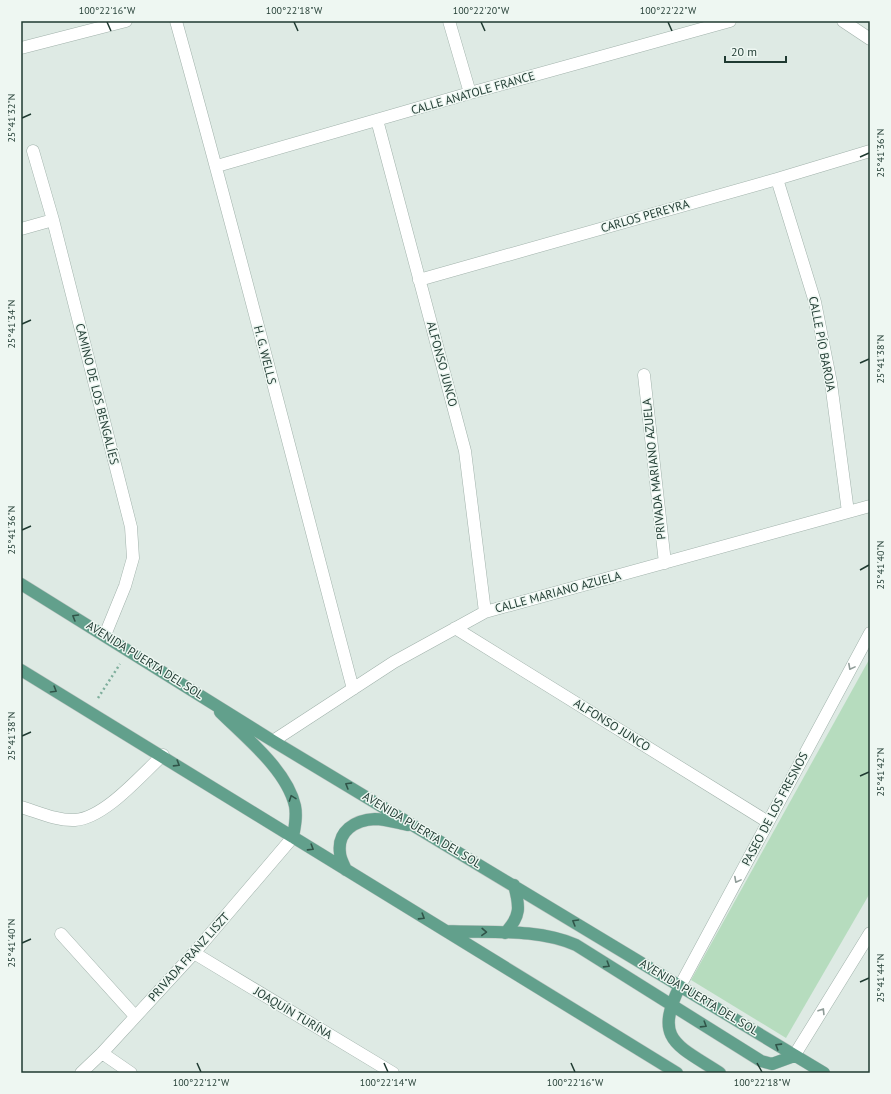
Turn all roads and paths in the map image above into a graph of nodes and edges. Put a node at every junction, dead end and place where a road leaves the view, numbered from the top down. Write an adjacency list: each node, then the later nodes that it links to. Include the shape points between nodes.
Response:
1 (126, 21): 7 (street)
2 (176, 21): 12 (street, H. G. WELLS)
3 (449, 21): 8 (street)
4 (730, 21): 8 (street, CALLE ANATOLE FRANCE)
5 (843, 21): 6 (street)
6 (870, 39)
7 (21, 48)
8 (470, 93): 9 (street, CALLE ANATOLE FRANCE)
9 (377, 120): 12 (street, CALLE ANATOLE FRANCE); 16 (street, ALFONSO JUNCO)
10 (33, 151): 14 (street, CAMINO DE LOS BENGALÍES)
11 (870, 151): 13 (street, CARLOS PEREYRA)
12 (217, 166): 28 (street, H. G. WELLS)
13 (777, 179): 16 (street, CARLOS PEREYRA); 19 (street, CALLE PÍO BAROJA, via 815,302 831,383)
14 (53, 220): 15 (street); 25 (street, CAMINO DE LOS BENGALÍES, via 131,527 133,558 125,586)
15 (21, 229)
16 (419, 280): 22 (street, ALFONSO JUNCO, via 464,451)
17 (644, 375): 20 (street, PRIVADA MARIANO AZUELA)
18 (870, 506): 19 (street, CALLE MARIANO AZUELA)
19 (848, 512): 20 (street, CALLE MARIANO AZUELA)
20 (665, 563): 22 (street, CALLE MARIANO AZUELA)
21 (21, 584): 25 (main road, AVENIDA PUERTA DEL SOL, one-way to 21)
22 (485, 612): 23 (street, CALLE MARIANO AZUELA)
23 (455, 628): 28 (street, CALLE MARIANO AZUELA, via 394,662); 34 (street, ALFONSO JUNCO)
24 (870, 633): 34 (street, PASEO DE LOS FRESNOS, one-way to 34)
25 (105, 635): 26 (main road, AVENIDA PUERTA DEL SOL)
26 (129, 650): 29 (main road, AVENIDA PUERTA DEL SOL); 30 (path)
27 (21, 670): 30 (main road, one-way to 30)
28 (353, 689): 31 (street, CALLE MARIANO AZUELA)
29 (204, 696): 31 (main road, AVENIDA PUERTA DEL SOL); 36 (main road, one-way to 29, via 295,813 288,787 274,767)
30 (89, 711): 32 (main road)
31 (273, 741): 35 (main road, AVENIDA PUERTA DEL SOL, one-way to 31)
32 (163, 755): 33 (street, via 110,804 89,817 74,820); 36 (main road, one-way to 36)
33 (21, 807)
34 (768, 822): 44 (street, PASEO DE LOS FRESNOS, one-way to 44)
35 (417, 827): 37 (main road, via 376,819 359,821 346,828 340,840 340,853); 38 (main road, AVENIDA PUERTA DEL SOL)
36 (293, 837): 37 (main road, one-way to 37); 43 (street, PRIVADA FRANZ LISZT)
37 (346, 870): 39 (main road, one-way to 39)
38 (514, 885): 40 (main road, via 519,901 518,914); 44 (main road, AVENIDA PUERTA DEL SOL, one-way to 38)
39 (445, 931): 40 (main road, one-way to 40); 52 (main road)
40 (506, 933): 45 (main road, one-way to 45, via 560,938 576,945)
41 (870, 933): 48 (street, one-way to 41)
42 (61, 934): 46 (street)
43 (194, 954): 46 (street, PRIVADA FRANZ LISZT); 51 (street, JOAQUÍN TURÍNA)
44 (680, 986): 45 (main road); 48 (main road, AVENIDA PUERTA DEL SOL, one-way to 44)
45 (671, 1005): 48 (main road, one-way to 48, via 761,1061 772,1064); 53 (main road, via 667,1019 668,1030 681,1047)
46 (135, 1016): 47 (street, PRIVADA FRANZ LISZT)
47 (102, 1053): 49 (street, PRIVADA FRANZ LISZT); 50 (street)
48 (794, 1056): 54 (main road, AVENIDA PUERTA DEL SOL)
49 (81, 1073)
50 (131, 1073)
51 (393, 1073)
52 (677, 1073)
53 (720, 1073)
54 (824, 1073)

